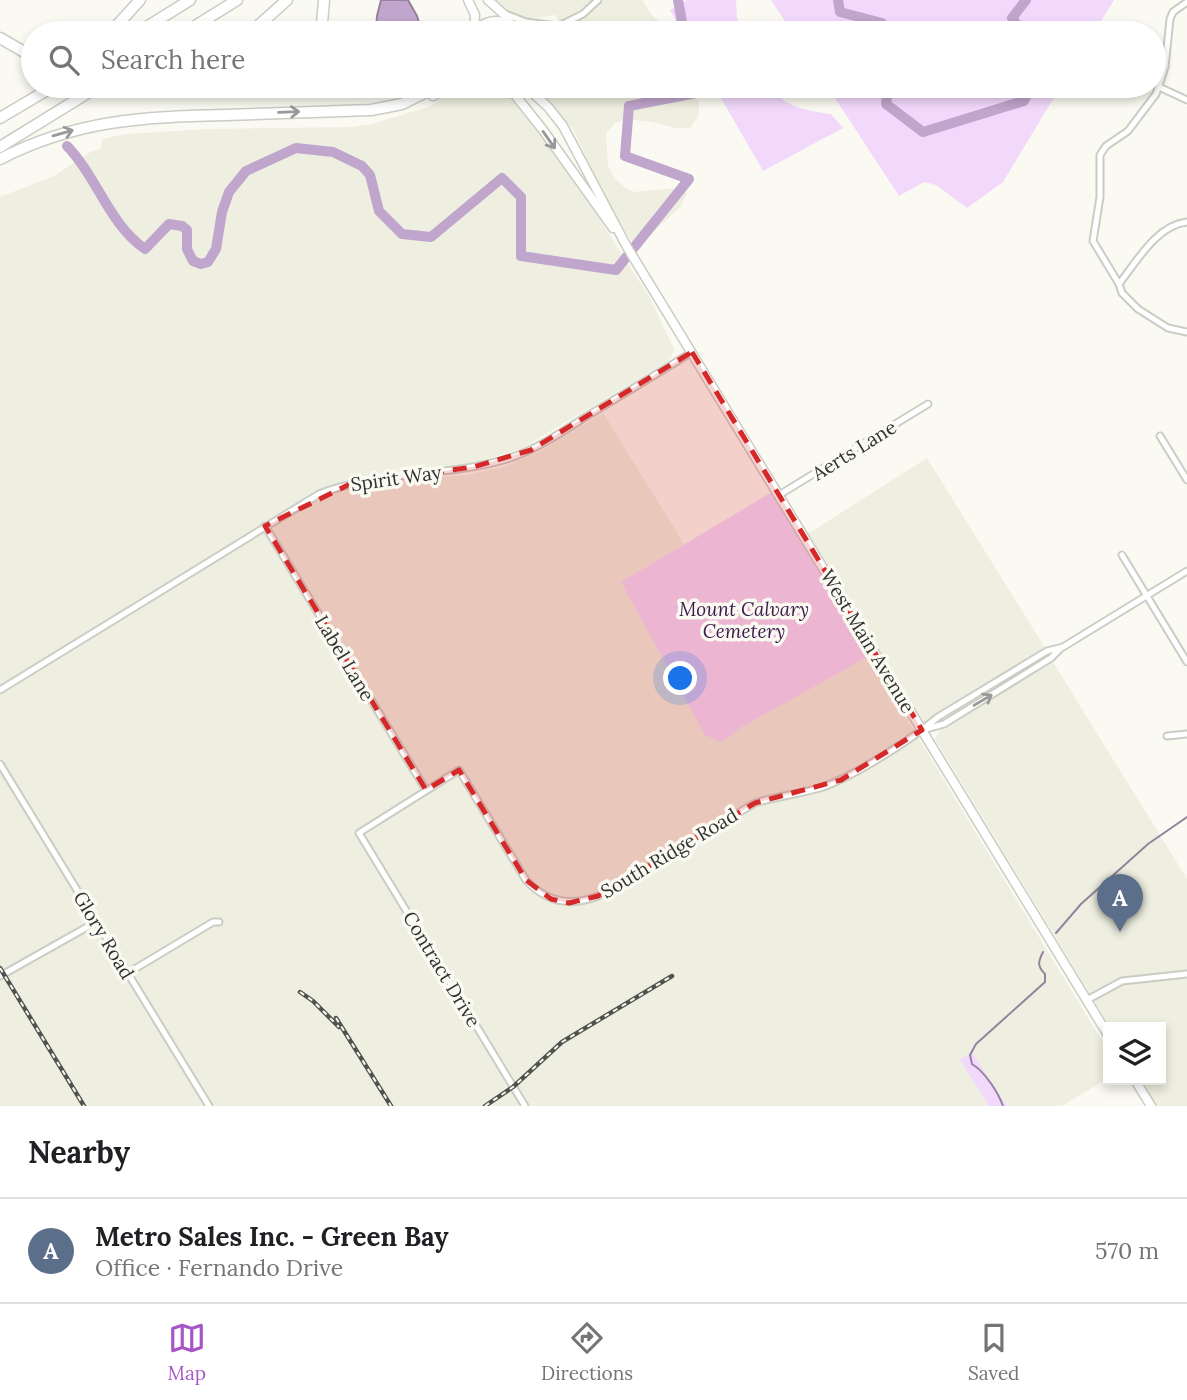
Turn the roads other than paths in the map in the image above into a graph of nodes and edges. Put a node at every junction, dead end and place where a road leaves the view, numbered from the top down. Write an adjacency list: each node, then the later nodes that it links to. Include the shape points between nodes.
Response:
1 (141, 0): 11 (highway)
2 (190, 0): 12 (highway)
3 (237, 0): 13 (highway)
4 (287, 0): 14 (highway)
5 (324, 0): 15 (highway)
6 (468, 0): 16 (main road)
7 (488, 0): 10 (main road)
8 (598, 0): 19 (street)
9 (1187, 2): 22 (street, via 1170,19)
10 (501, 12): 17 (main road); 18 (street)
11 (121, 21)
12 (156, 21)
13 (203, 21)
14 (263, 21)
15 (321, 21)
16 (475, 21)
17 (508, 21)
18 (525, 21)
19 (567, 21)
20 (0, 37): 21 (highway)
21 (21, 50)
22 (1166, 57)
23 (1166, 90): 32 (street)
24 (28, 98): 33 (highway)
25 (34, 98): 33 (highway)
26 (79, 98): 35 (highway)
27 (420, 98): 31 (highway)
28 (518, 98): 38 (main road, West Main Avenue, one-way to 38)
29 (538, 98): 38 (main road, West Main Avenue, via 569,135)
30 (1153, 98): 39 (street, via 1128,131 1100,155 1093,241)
31 (415, 99): 36 (highway, one-way to 31, via 52,136 106,122 160,116 371,110)
32 (1187, 100)
33 (13, 110): 34 (highway)
34 (0, 118)
35 (0, 146)
36 (0, 159)
37 (1187, 222): 39 (street, via 1175,223 1162,233)
38 (627, 247): 41 (main road, West Main Avenue)
39 (1119, 284): 40 (street, via 1138,309 1168,328)
40 (1187, 332)
41 (692, 352): 45 (main road, West Main Avenue); 46 (street, Spirit Way, via 531,450 474,467 350,484 312,498)
42 (928, 404): 45 (street, Aerts Lane)
43 (1160, 436): 44 (street)
44 (1187, 480)
45 (779, 495): 52 (main road, West Main Avenue)
46 (265, 526): 51 (street, Spirit Way); 56 (street, Label Lane)
47 (1122, 555): 49 (street)
48 (1187, 571): 49 (street, South Ridge Road)
49 (1147, 596): 50 (street); 52 (street, South Ridge Road, via 1063,647 1047,651)
50 (1187, 662)
51 (0, 690)
52 (922, 730): 56 (street, South Ridge Road, via 841,780 755,803 584,902 551,900 526,880 459,770); 63 (main road, West Main Avenue)
53 (1187, 734): 54 (street)
54 (1167, 736)
55 (0, 764): 58 (street, Glory Road)
56 (426, 790): 57 (street, South Ridge Road)
57 (359, 833): 67 (street, Contract Drive)
58 (96, 922): 60 (street, Glory Road); 62 (street)
59 (219, 922): 60 (street)
60 (128, 973): 66 (street, Glory Road)
61 (1187, 974): 63 (street, via 1122,981)
62 (0, 976)
63 (1087, 1000): 64 (main road, West Main Avenue)
64 (1103, 1027)
65 (1138, 1085): 68 (main road)
66 (209, 1106)
67 (525, 1106)
68 (1151, 1106)

